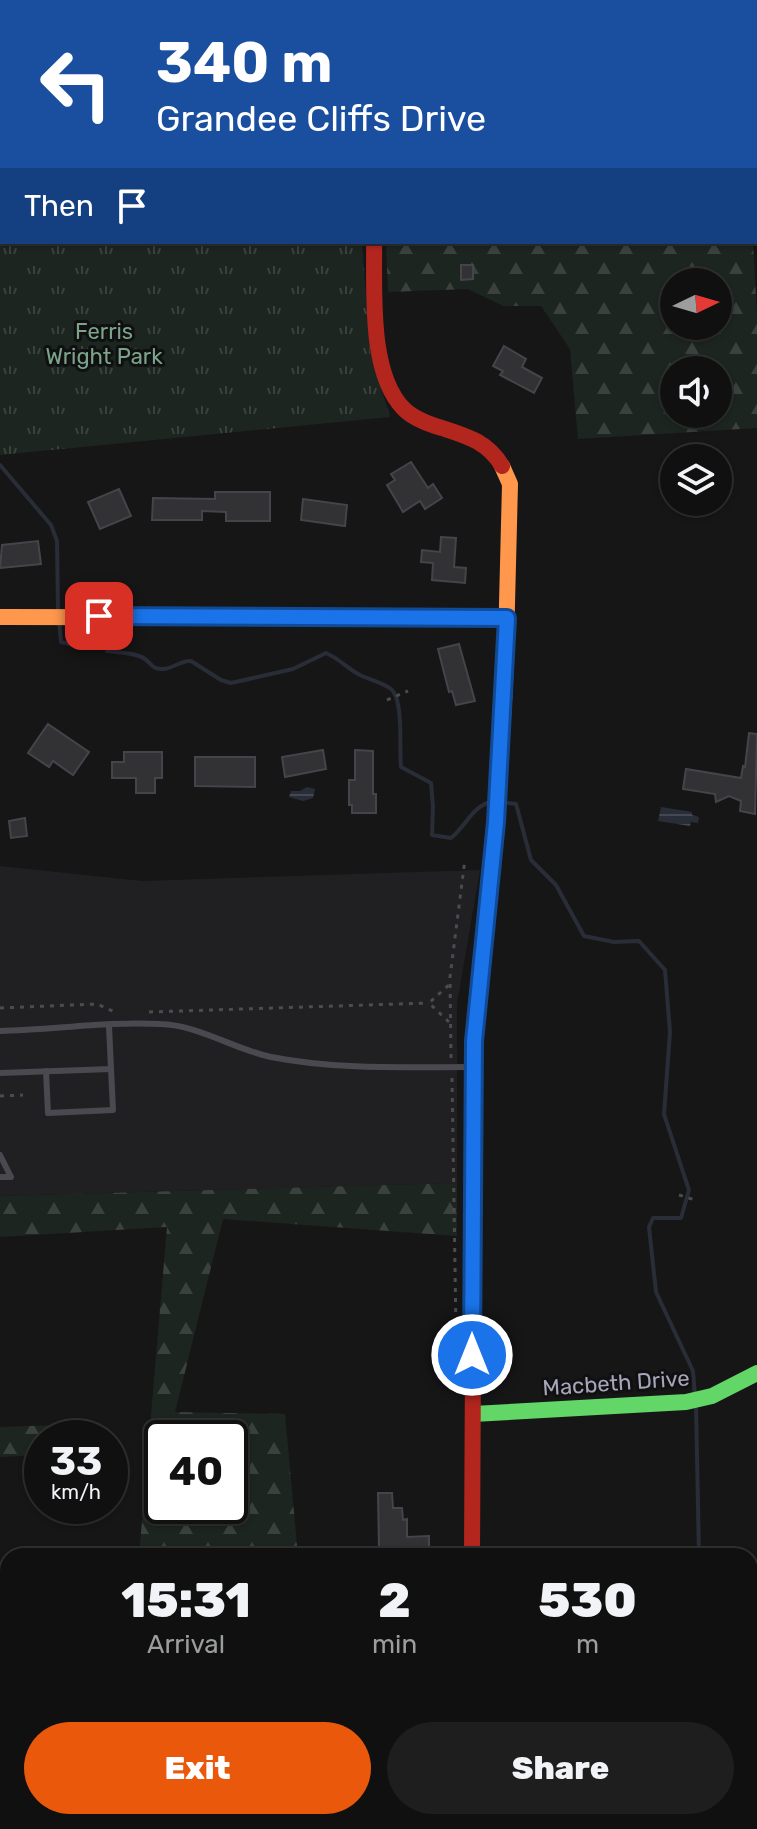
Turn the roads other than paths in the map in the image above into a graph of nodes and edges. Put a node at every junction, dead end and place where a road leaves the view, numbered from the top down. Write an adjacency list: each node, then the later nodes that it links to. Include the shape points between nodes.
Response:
1 (374, 244): 3 (street, via 379,341 394,398 406,414 489,449 510,484)
2 (0, 617): 3 (street)
3 (507, 618): 6 (street, via 499,786)
4 (109, 1026): 5 (lane); 6 (lane, via 161,1024 194,1030 292,1061); 7 (lane)
5 (0, 1031)
6 (473, 1067): 13 (street)
7 (111, 1069): 8 (lane); 8 (lane, via 113,1110 48,1113)
8 (46, 1071): 9 (lane)
9 (0, 1073)
10 (0, 1155): 11 (lane, via 11,1177)
11 (0, 1177)
12 (757, 1373): 13 (street, Macbeth Drive, via 694,1400)
13 (473, 1414): 14 (street)
14 (472, 1548)

